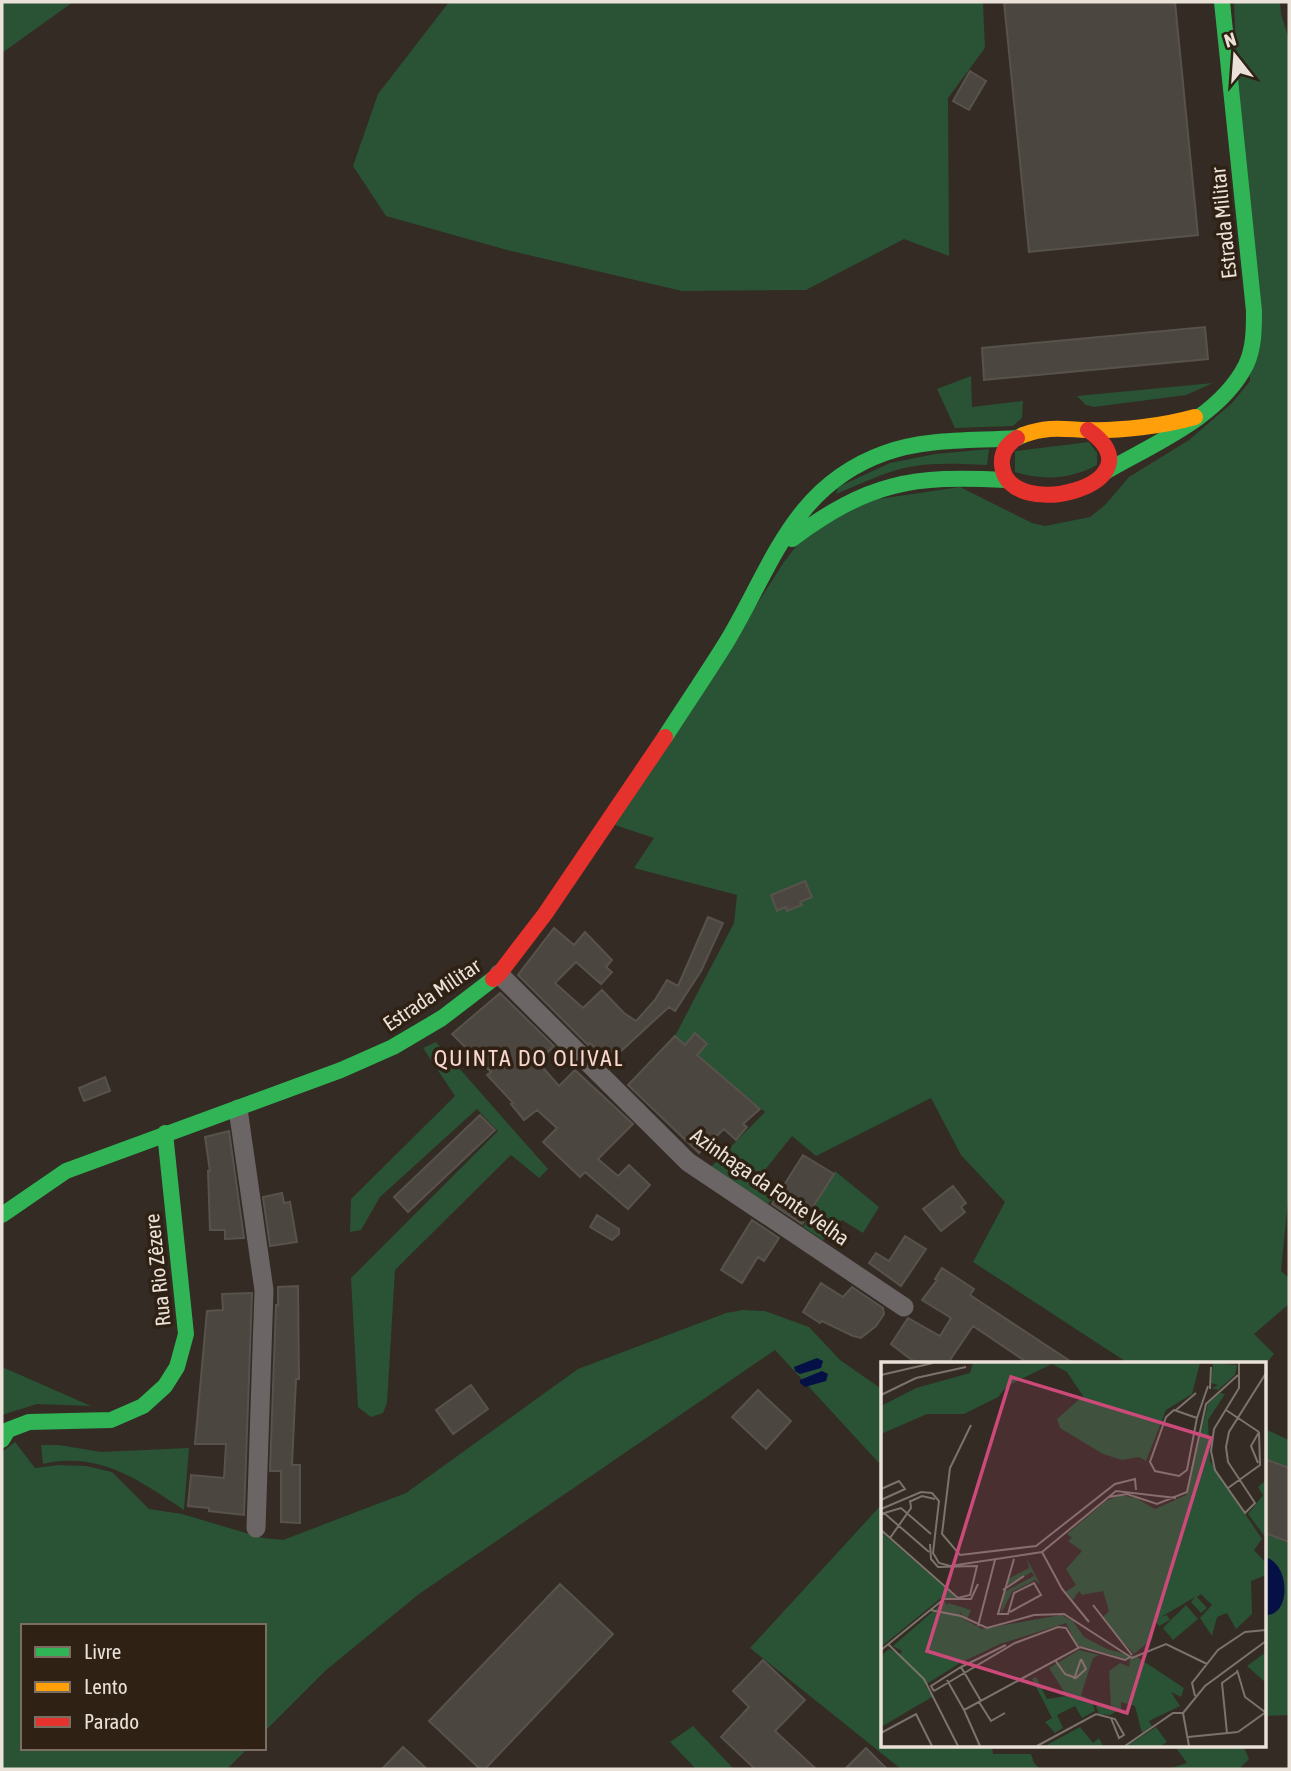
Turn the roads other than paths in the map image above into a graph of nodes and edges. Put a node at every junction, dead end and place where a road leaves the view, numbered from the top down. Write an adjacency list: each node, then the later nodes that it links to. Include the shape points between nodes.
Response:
1 (1222, 2): 2 (street, Estrada Militar, via 1254,339 1247,365 1231,389)
2 (1195, 417): 3 (street, Estrada Militar); 5 (street, Estrada Militar)
3 (1088, 430): 4 (street, Estrada Militar, via 1056,427); 5 (street, via 1098,435 1108,452)
4 (1017, 438): 6 (street, via 1004,448); 7 (street, Estrada Militar, via 918,445 885,453 829,483 807,505)
5 (1105, 472): 6 (street, Estrada Militar, via 1090,485 1057,493 1021,491)
6 (1006, 480): 7 (street, Estrada Militar, via 947,477 900,482 855,497)
7 (777, 551): 8 (street, Estrada Militar, via 719,654 606,826)
8 (499, 975): 9 (street, Estrada Militar, via 442,1018 393,1047); 12 (street, Azinhaga da Fonte Velha, via 688,1162)
9 (238, 1109): 10 (street, Estrada Militar); 14 (street, via 264,1290)
10 (165, 1133): 11 (street, Estrada Militar, via 66,1171); 13 (street, Rua Rio Zêzere, via 186,1334 177,1367 143,1406 111,1420 29,1422 8,1430)
11 (2, 1215)
12 (904, 1307)
13 (2, 1440)
14 (256, 1528)

